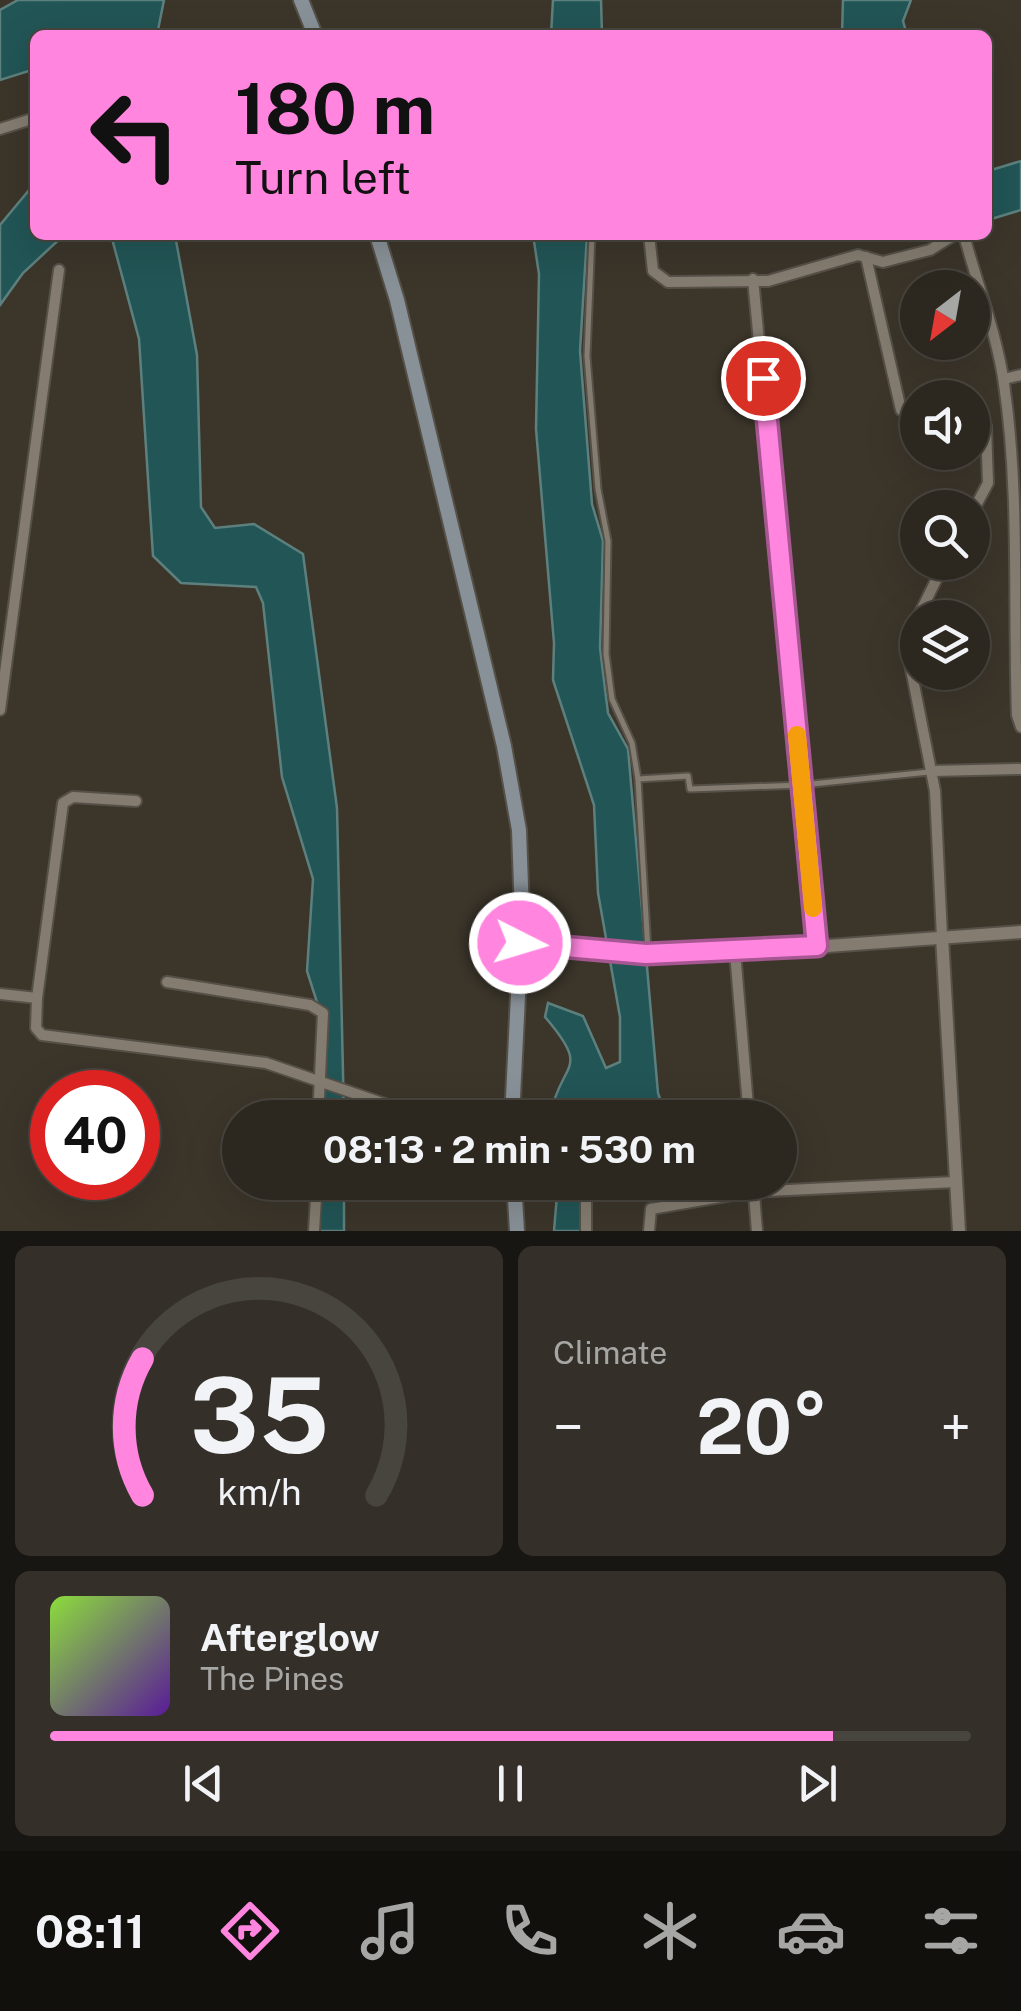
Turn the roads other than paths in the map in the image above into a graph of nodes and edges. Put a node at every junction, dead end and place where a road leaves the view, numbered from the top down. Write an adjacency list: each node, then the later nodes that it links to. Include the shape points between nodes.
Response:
1 (300, 0): 2 (main road)
2 (309, 30)
3 (30, 119): 4 (street)
4 (0, 128)
5 (379, 240): 26 (main road, via 504,746 521,848)
6 (592, 240): 21 (lane, via 587,356 608,541 606,654 612,699 632,743)
7 (649, 240): 12 (street, via 649,262 664,282)
8 (946, 240): 10 (street, via 883,262)
9 (965, 240): 14 (street)
10 (866, 257): 12 (street, via 786,278); 15 (street)
11 (59, 270): 17 (street)
12 (754, 279): 22 (street)
13 (1021, 375): 14 (street)
14 (1004, 379): 18 (street, via 1013,459)
15 (900, 406)
16 (938, 580): 20 (street, via 908,644)
17 (0, 710)
18 (1021, 727)
19 (1021, 768): 20 (street)
20 (932, 772): 22 (lane); 25 (street)
21 (638, 779): 22 (lane, via 688,776 690,789); 29 (lane)
22 (802, 785): 27 (street)
23 (136, 800): 32 (street, via 73,797 63,803)
24 (1021, 932): 25 (street)
25 (942, 937): 27 (street); 38 (street)
26 (520, 943): 29 (street); 36 (main road)
27 (817, 946): 28 (street)
28 (735, 952): 29 (street); 37 (street)
29 (647, 954)
30 (167, 982): 33 (street, via 310,1005 323,1013)
31 (0, 994): 32 (street)
32 (38, 998): 33 (street, via 36,1028 52,1038 266,1063)
33 (320, 1080): 34 (street); 35 (street)
34 (319, 1100)
35 (376, 1100)
36 (513, 1100)
37 (747, 1100)
38 (956, 1182): 39 (street); 50 (street)
39 (797, 1186)
40 (315, 1200): 45 (street)
41 (515, 1200): 46 (main road)
42 (586, 1200): 47 (street)
43 (693, 1200): 48 (street, via 651,1209)
44 (755, 1200): 49 (street)
45 (314, 1231)
46 (517, 1231)
47 (586, 1231)
48 (649, 1231)
49 (757, 1231)
50 (959, 1231)

